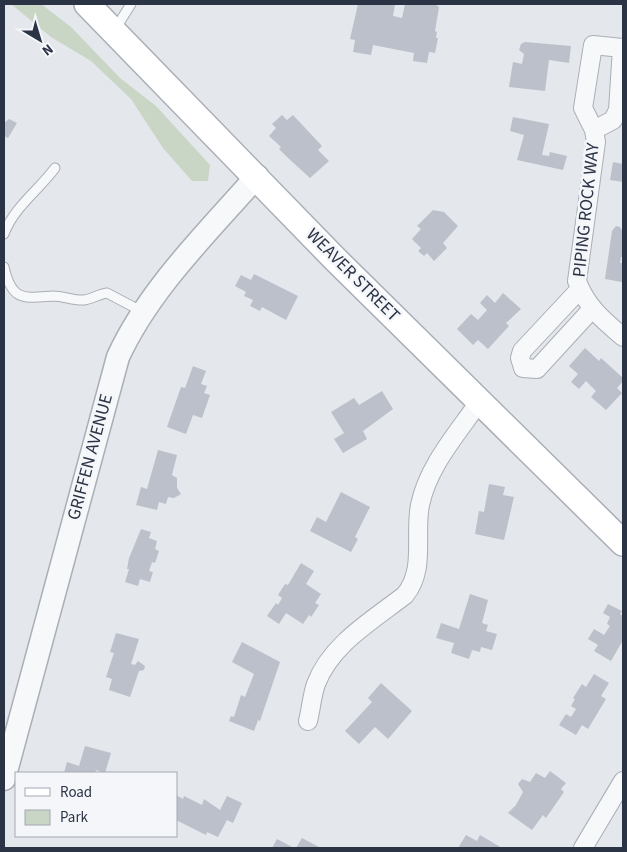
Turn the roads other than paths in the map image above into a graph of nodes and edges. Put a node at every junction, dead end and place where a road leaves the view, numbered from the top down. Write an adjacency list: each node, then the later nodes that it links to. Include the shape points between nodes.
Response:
1 (87, 4): 3 (main road, WEAVER STREET)
2 (131, 4): 3 (lane)
3 (114, 32): 6 (main road, WEAVER STREET)
4 (594, 130): 9 (street, PIPING ROCK WAY, via 596,142 577,281)
5 (55, 168): 7 (lane, via 20,206)
6 (257, 176): 11 (street, GRIFFEN AVENUE); 13 (main road, WEAVER STREET, via 335,259)
7 (4, 234)
8 (4, 267): 11 (lane, via 9,285 19,295 87,300 107,293)
9 (580, 289): 10 (street); 10 (street, via 522,351 523,368 537,369)
10 (592, 309): 12 (street)
11 (144, 312): 16 (street, GRIFFEN AVENUE, via 126,339 112,376)
12 (623, 337)
13 (480, 402): 14 (main road, WEAVER STREET); 15 (street, via 432,470 420,506 417,572 412,586 405,595 346,640 332,657 316,684)
14 (623, 543)
15 (308, 721)
16 (4, 779)
17 (623, 782): 18 (street)
18 (584, 848)

